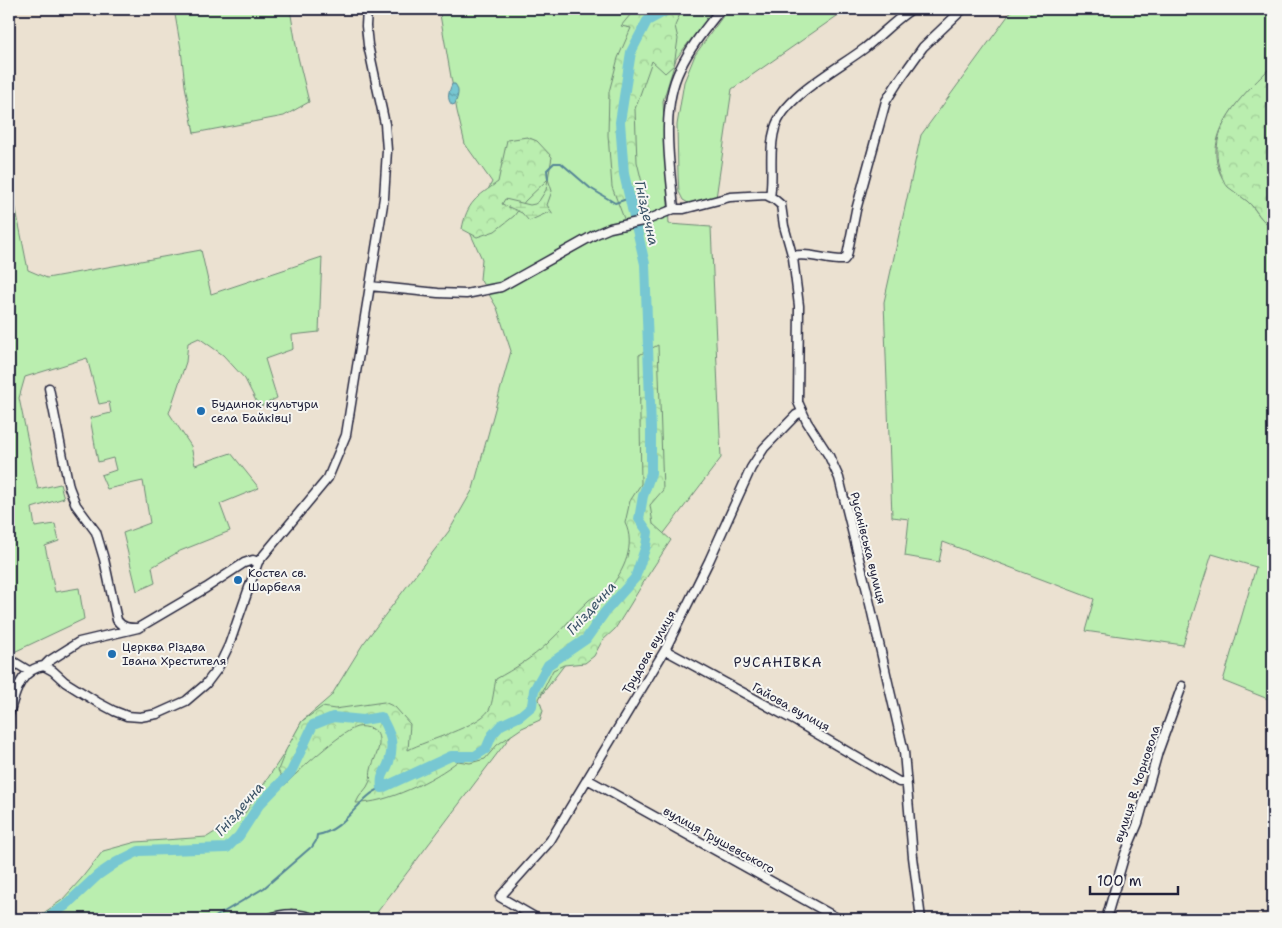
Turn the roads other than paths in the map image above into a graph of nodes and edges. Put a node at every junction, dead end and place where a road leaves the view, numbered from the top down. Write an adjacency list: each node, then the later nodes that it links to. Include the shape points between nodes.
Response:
1 (367, 9): 8 (street, via 368,45 382,108 387,150 384,198)
2 (721, 9): 6 (street, via 696,40 679,70 672,95 668,130)
3 (912, 9): 5 (street, via 790,104 775,127)
4 (963, 9): 7 (street, via 923,47 886,101 847,256 844,260 836,260)
5 (770, 197): 6 (street, via 730,197); 7 (street, Русанівська вулиця, via 781,205)
6 (674, 209): 8 (street, via 596,234 501,287 466,294)
7 (793, 256): 10 (street, Русанівська вулиця, via 799,306 798,402)
8 (370, 286): 11 (street, via 346,435 328,478)
9 (49, 388): 12 (street, via 69,488 96,532 117,620 127,628)
10 (802, 412): 13 (street, Трудова вулиця, via 764,448 751,468); 20 (street, Русанівська вулиця, via 829,456 838,478 904,752)
11 (258, 562): 12 (street, via 244,563); 15 (street, via 218,668 196,694 172,708 157,714 127,716 97,702)
12 (138, 628): 15 (street, via 79,642)
13 (665, 650): 19 (street, Трудова вулиця); 20 (street, Гайова вулиця, via 899,782)
14 (9, 659): 16 (street)
15 (44, 666): 16 (street)
16 (29, 671): 18 (street, via 18,687)
17 (1182, 686): 26 (street, вулиця В. Чорновола)
18 (9, 714)
19 (587, 779): 23 (street, Трудова вулиця, via 550,841 500,897); 24 (street, вулиця Грушевського)
20 (906, 782): 25 (street, Русанівська вулиця)
21 (268, 919): 22 (street, via 286,914)
22 (315, 919)
23 (538, 919)
24 (839, 919)
25 (921, 919)
26 (1106, 919)

